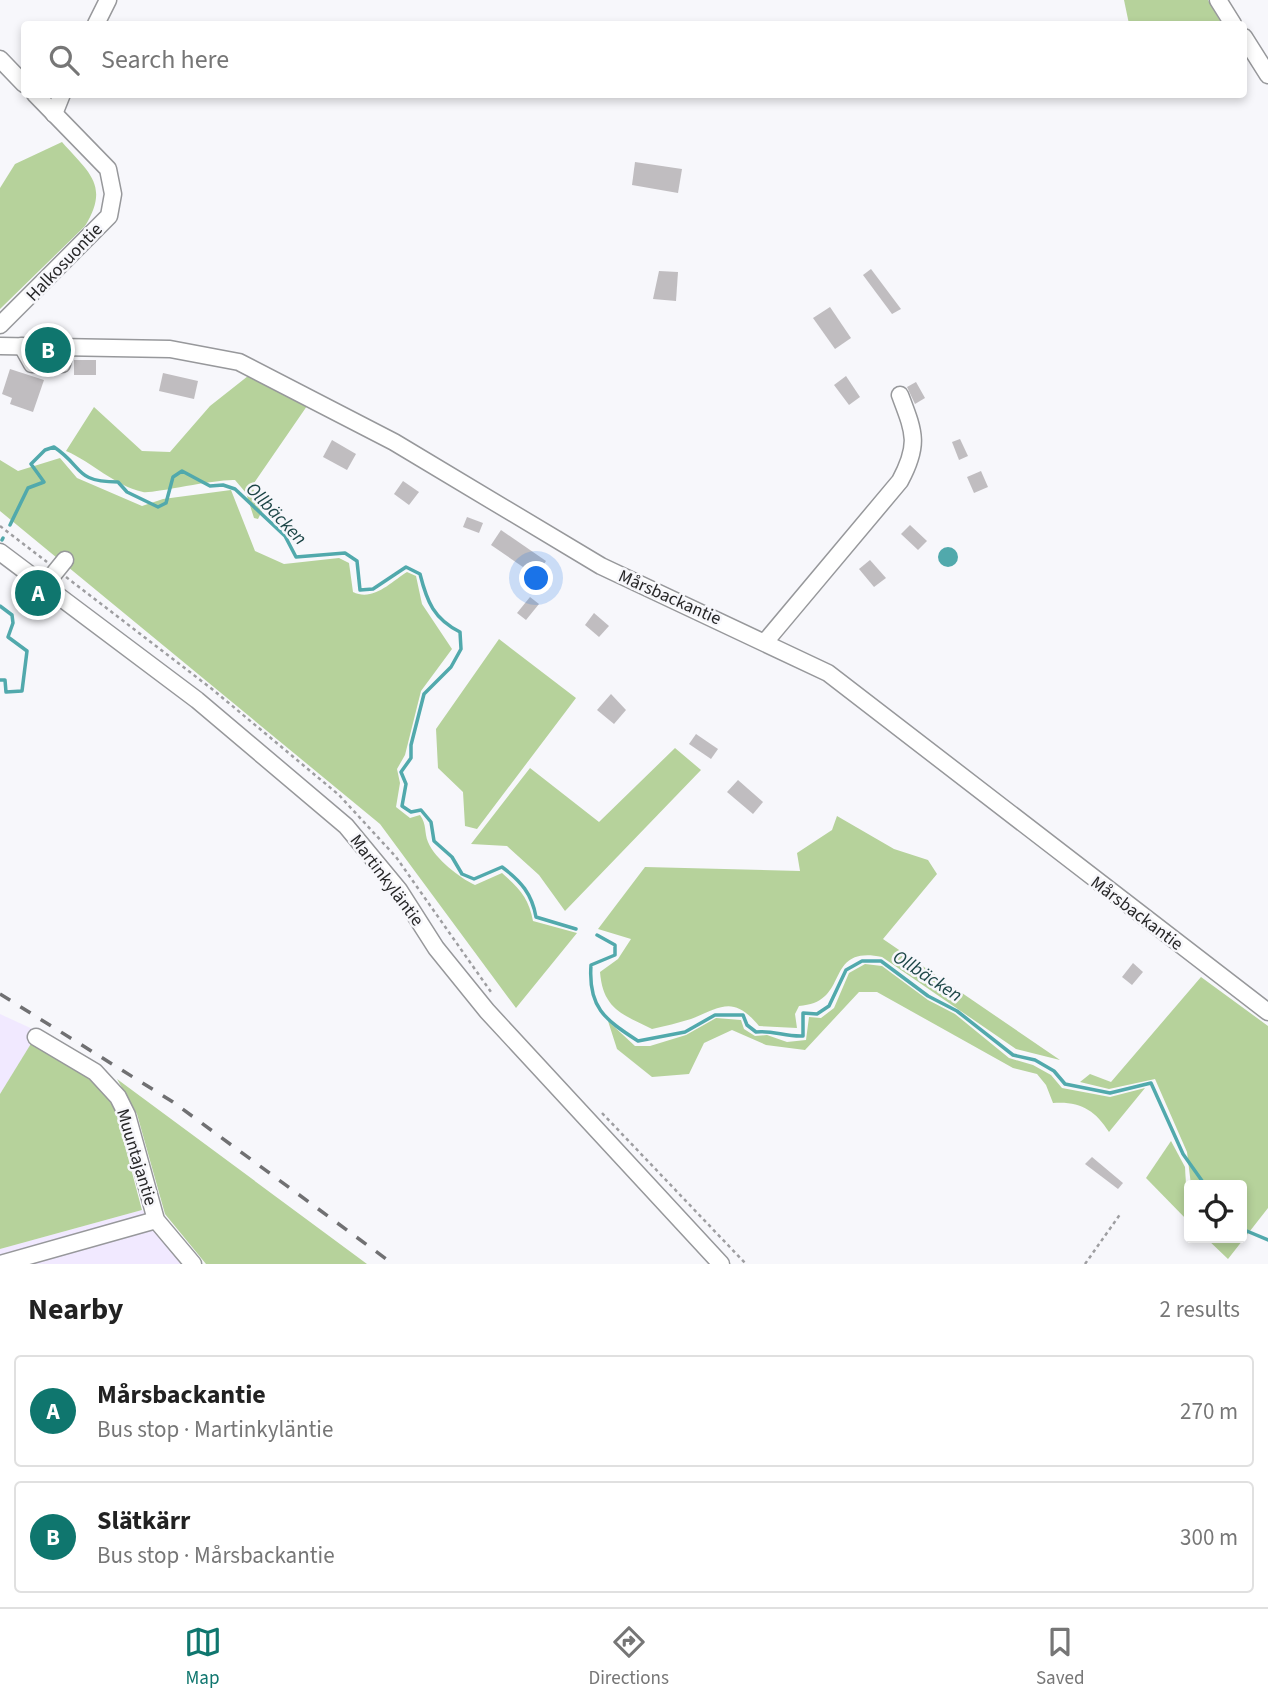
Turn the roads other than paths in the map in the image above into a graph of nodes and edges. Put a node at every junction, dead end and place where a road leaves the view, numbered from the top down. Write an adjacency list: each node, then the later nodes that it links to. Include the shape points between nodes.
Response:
1 (108, 0): 3 (street)
2 (1218, 0): 4 (street)
3 (98, 21)
4 (1231, 21)
5 (1247, 42): 7 (street)
6 (0, 59): 8 (street)
7 (1268, 75)
8 (21, 81)
9 (39, 98): 11 (street, Halkosuontie)
10 (60, 98): 11 (street)
11 (54, 114): 12 (street, Halkosuontie, via 108,169 113,194 109,216)
12 (0, 325)
13 (0, 346): 18 (street, Mårsbackantie, via 170,349 239,362 420,457 601,566)
14 (900, 395): 18 (street, via 915,441 912,459 900,481)
15 (0, 552): 17 (street, Martinkyläntie)
16 (65, 560): 17 (street)
17 (44, 586): 24 (street, Martinkyläntie, via 197,700 346,826 399,890 436,948 533,1065)
18 (765, 642): 19 (street, Mårsbackantie, via 828,673)
19 (1268, 1012)
20 (36, 1037): 21 (street, Muuntajantie, via 95,1072 118,1097)
21 (156, 1220): 22 (street); 23 (street, Muuntajantie)
22 (0, 1264)
23 (193, 1264)
24 (721, 1264)

